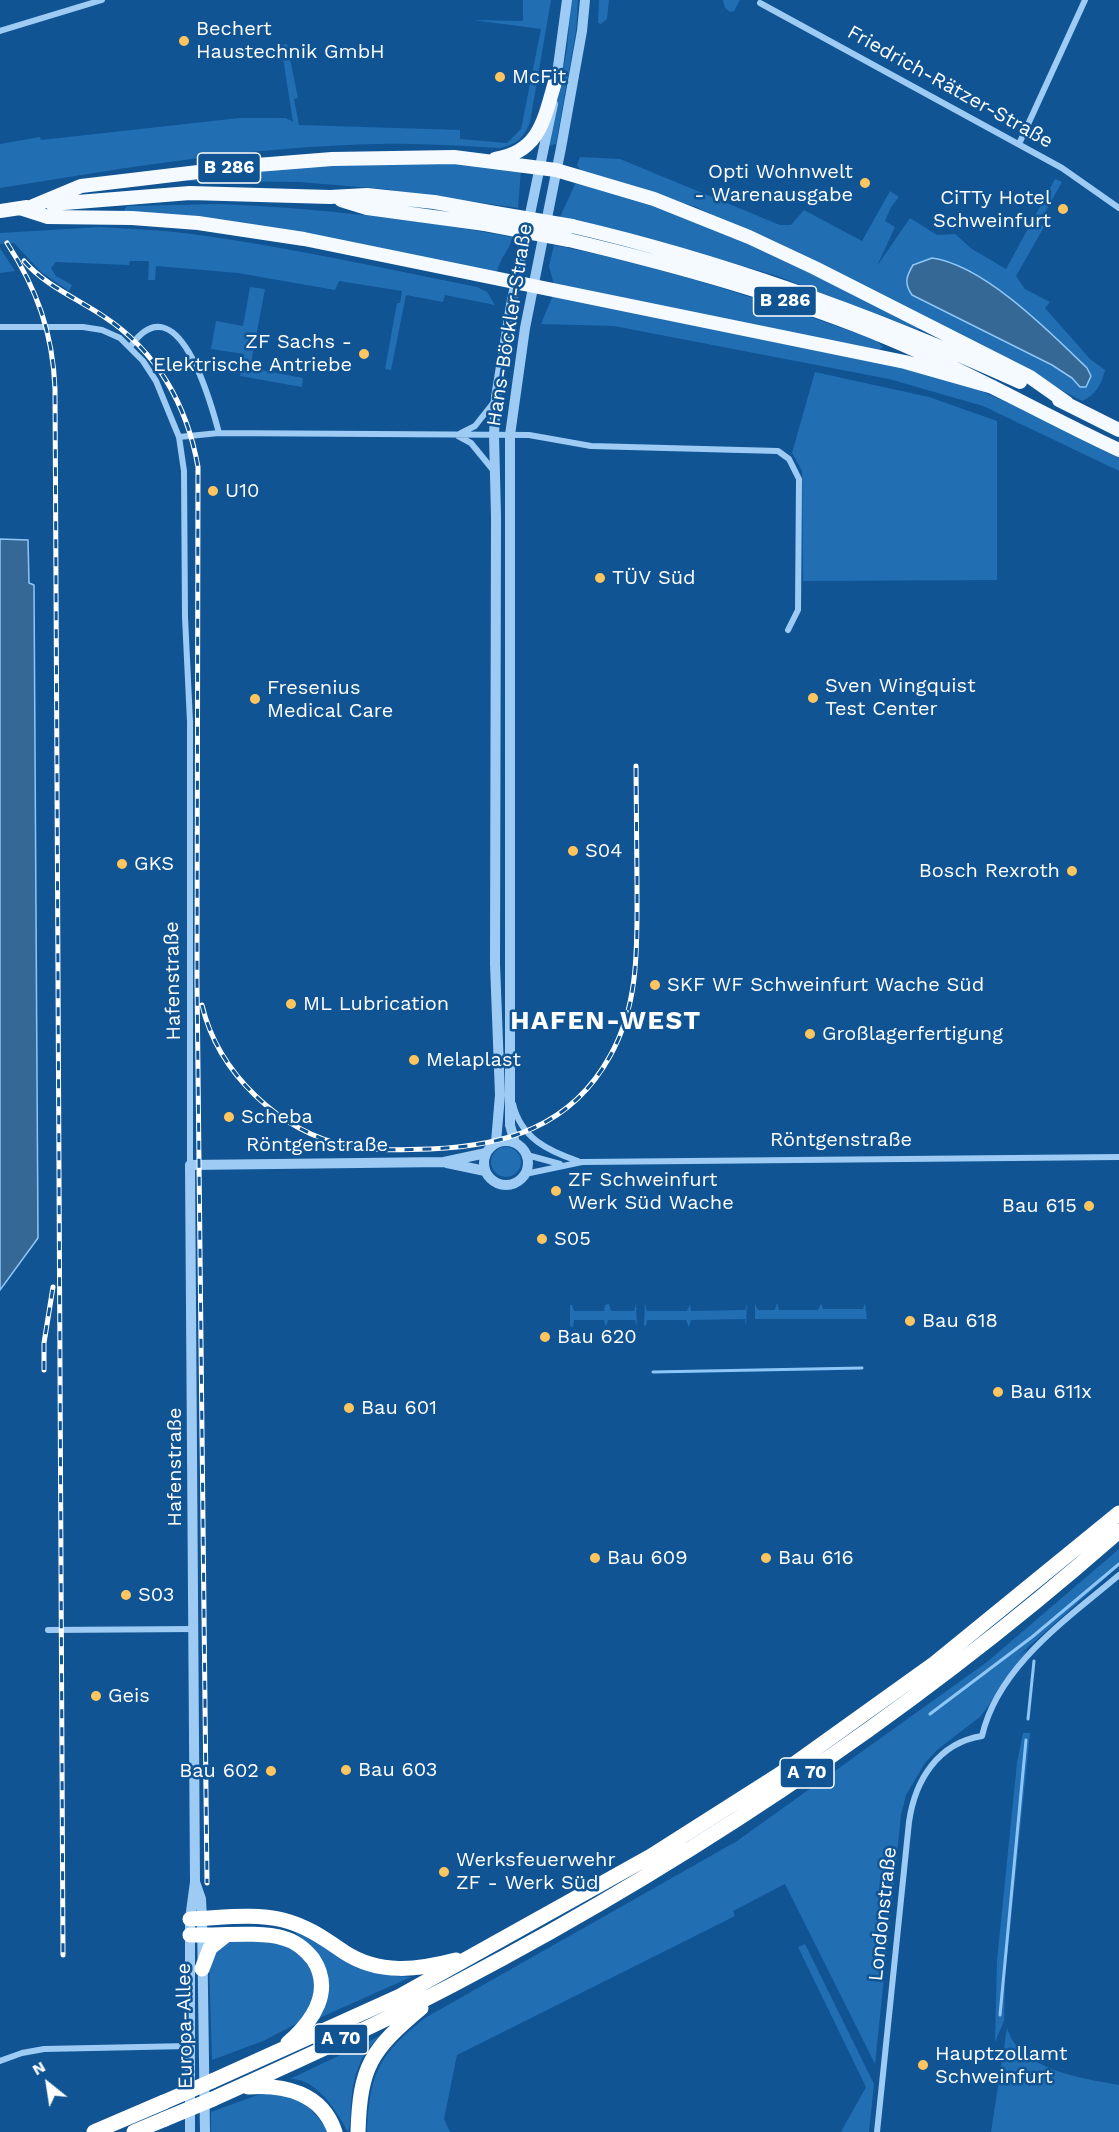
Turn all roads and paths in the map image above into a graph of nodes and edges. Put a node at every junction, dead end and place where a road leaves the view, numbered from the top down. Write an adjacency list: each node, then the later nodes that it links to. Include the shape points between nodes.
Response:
1 (102, 0): 6 (street)
2 (567, 0): 7 (street, Hans-Böckler-Straße)
3 (585, 0): 11 (street, Hans-Böckler-Straße)
4 (1085, 0): 8 (street)
5 (760, 3): 8 (street, Friedrich-Rätzer-Straße)
6 (0, 31)
7 (555, 82): 9 (highway, B 286, via 541,127 527,147); 10 (street, Hans-Böckler-Straße)
8 (1019, 144): 14 (street, Friedrich-Rätzer-Straße)
9 (486, 160): 10 (highway, B 286); 13 (highway, B 286, via 378,156 257,165 81,186)
10 (540, 168): 11 (highway, B 286); 17 (street, Hans-Böckler-Straße)
11 (556, 170): 18 (street, Hans-Böckler-Straße); 23 (highway, B 286, via 654,199 749,237 1030,377)
12 (330, 197): 13 (highway, B 286, via 190,193); 16 (highway, B 286, bridge, via 367,208); 16 (highway, B 286, bridge, via 368,195 434,202)
13 (27, 207): 15 (highway, B 286); 17 (highway, via 48,218 84,215 234,228)
14 (1119, 208)
15 (0, 211)
16 (570, 233): 21 (highway, B 286, via 888,338); 23 (highway, B 286, via 688,255 825,301 889,324)
17 (516, 282): 18 (highway); 22 (street, Hans-Böckler-Straße)
18 (534, 286): 21 (highway, via 906,362); 28 (street, Hans-Böckler-Straße)
19 (0, 327): 20 (street, Hafenstraße, via 94,328 112,333)
20 (130, 347): 25 (street, via 148,328 165,326 171,330 192,359); 29 (street, Hafenstraße, via 156,381)
21 (993, 387): 30 (highway, B 286)
22 (496, 397): 26 (street, Hans-Böckler-Straße, via 475,426); 27 (street, Hans-Böckler-Straße)
23 (1066, 403): 24 (highway, B 286)
24 (1119, 430)
25 (219, 433): 26 (street); 29 (street)
26 (454, 435): 27 (street); 31 (street, via 471,443)
27 (494, 435): 28 (street); 31 (street, Hans-Böckler-Straße)
28 (510, 435): 33 (street, Hans-Böckler-Straße); 34 (street, via 591,446 746,449 778,451 784,455 794,465 799,479 798,610)
29 (179, 436): 52 (street, Hafenstraße, via 184,471 185,640 190,722)
30 (1119, 450)
31 (495, 473): 32 (street, Hans-Böckler-Straße)
32 (496, 552): 33 (street); 36 (street, Hans-Böckler-Straße)
33 (510, 552): 35 (street, Hans-Böckler-Straße)
34 (788, 630)
35 (511, 701): 36 (street); 38 (street, Hans-Böckler-Straße)
36 (496, 702): 37 (street, Hans-Böckler-Straße)
37 (495, 897): 38 (street); 39 (street, Hans-Böckler-Straße)
38 (508, 897): 40 (street, Hans-Böckler-Straße)
39 (495, 964): 40 (street); 41 (street, Hans-Böckler-Straße)
40 (509, 964): 42 (street, Hans-Böckler-Straße)
41 (496, 1025): 42 (street); 44 (street, Hans-Böckler-Straße, via 500,1095)
42 (510, 1025): 43 (street, Hans-Böckler-Straße)
43 (511, 1095): 45 (street, Hans-Böckler-Straße, via 510,1125); 50 (street, via 520,1121 532,1139 554,1153)
44 (496, 1142): 45 (street); 46 (street)
45 (515, 1143): 47 (street)
46 (486, 1153): 49 (street, Röntgenstraße); 53 (street)
47 (527, 1155): 51 (street, Röntgenstraße); 54 (street)
48 (1119, 1157): 50 (street, Röntgenstraße)
49 (444, 1162): 52 (street, Röntgenstraße); 53 (street, Röntgenstraße)
50 (582, 1162): 51 (street, Röntgenstraße)
51 (564, 1164): 54 (street, Röntgenstraße)
52 (190, 1165): 58 (street, Hafenstraße)
53 (485, 1171): 54 (street, via 494,1182 506,1185 514,1184)
54 (525, 1174)
55 (1119, 1513): 63 (highway, A 70, via 960,1644 842,1731 651,1856)
56 (1119, 1531): 65 (highway, A 70, via 974,1652 819,1766 660,1868)
57 (1119, 1575): 76 (street, Londonstraße, via 1032,1652 987,1716 982,1736 966,1738 936,1759 918,1786 911,1806)
58 (195, 1629): 59 (street); 60 (street, Hafenstraße, via 195,1882 201,1899)
59 (48, 1630)
60 (196, 1919): 61 (street, Europa-Allee); 63 (highway, via 281,1920 321,1936 363,1962 382,1967 406,1970)
61 (196, 1936): 62 (highway); 64 (street, Europa-Allee); 66 (street, Europa-Allee)
62 (225, 1936): 64 (highway, via 210,1948); 67 (highway, via 283,1938 308,1952 320,1971 322,1993 318,2007)
63 (476, 1955): 67 (highway, A 70, via 400,1996)
64 (202, 1969): 73 (street, Europa-Allee)
65 (445, 1988): 69 (highway, A 70); 75 (highway, via 387,2037 374,2054 362,2081)
66 (189, 2046): 68 (street, via 44,2049); 72 (street, Europa-Allee)
67 (279, 2052): 70 (highway, A 70, bridge)
68 (0, 2061)
69 (236, 2089): 71 (highway, A 70, bridge); 74 (highway, via 291,2088 320,2108)
70 (94, 2132)
71 (134, 2132)
72 (190, 2132)
73 (205, 2132)
74 (335, 2132)
75 (358, 2132)
76 (877, 2132)

